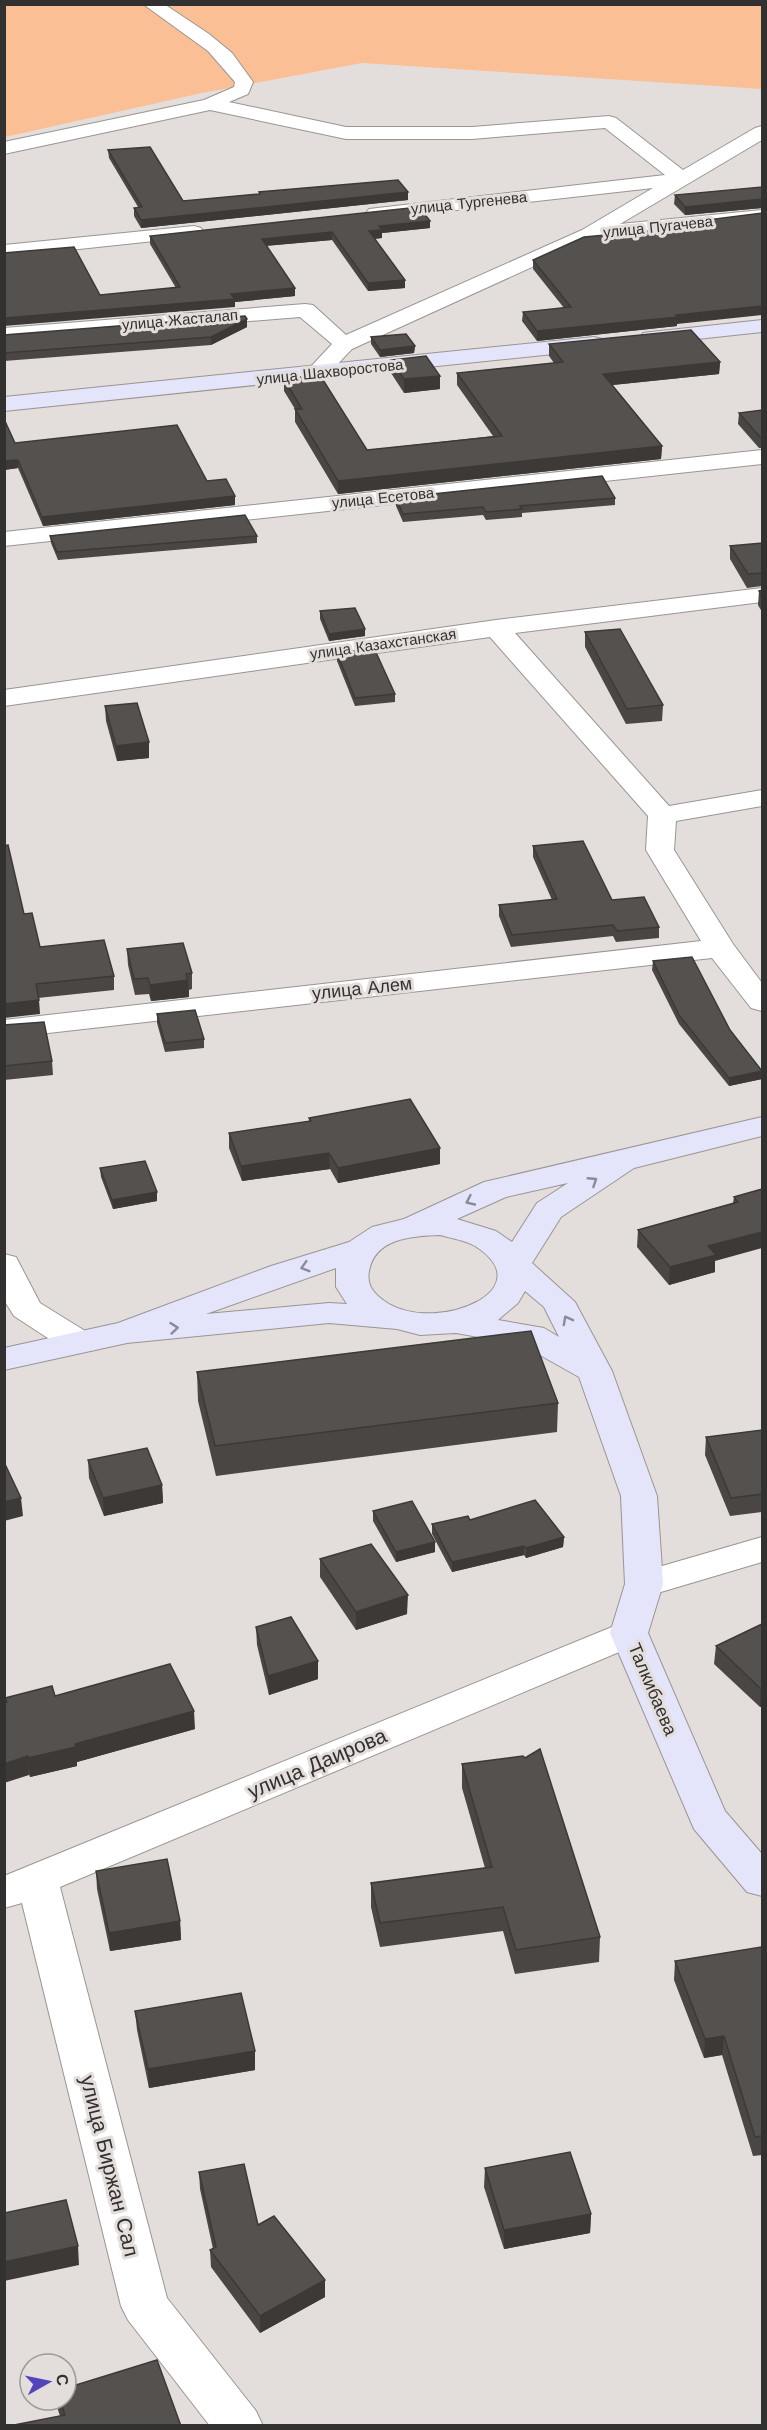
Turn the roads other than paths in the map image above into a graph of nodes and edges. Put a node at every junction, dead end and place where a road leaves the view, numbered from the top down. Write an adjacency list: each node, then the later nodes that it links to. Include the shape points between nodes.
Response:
1 (151, 4): 2 (street, via 213,44 239,72 244,82 242,90)
2 (210, 104): 4 (street); 5 (street, via 346,133 471,134 609,122)
3 (762, 132): 5 (street)
4 (4, 148)
5 (682, 179): 6 (street, улица Тургенева); 9 (street)
6 (351, 216)
7 (762, 216): 9 (street, улица Пугачева)
8 (209, 231): 10 (street)
9 (589, 234): 15 (street)
10 (4, 251)
11 (762, 326): 13 (street)
12 (4, 334): 15 (street, улица Жасталап, via 305,310)
13 (635, 340)
14 (611, 342): 16 (street, улица Шахворостова)
15 (344, 344): 16 (street)
16 (316, 373): 17 (street, улица Шахворостова)
17 (4, 404)
18 (762, 457): 19 (street, улица Есетова)
19 (4, 539)
20 (762, 595): 21 (street, улица Казахстанская)
21 (496, 628): 22 (street, улица Казахстанская); 24 (street)
22 (4, 698)
23 (762, 798): 24 (street)
24 (662, 814): 25 (street, via 660,850)
25 (720, 948): 26 (street); 27 (street, улица Алем)
26 (762, 1002)
27 (4, 1029)
28 (762, 1127): 29 (street)
29 (623, 1161): 30 (street, one-way to 30, via 496,1189); 33 (street, one-way to 29, via 549,1210)
30 (415, 1226): 31 (street, via 384,1234); 33 (street, via 466,1229 504,1250)
31 (361, 1249): 34 (street, via 351,1264 350,1280 357,1296); 36 (street, one-way to 36, via 283,1273)
32 (4, 1264): 37 (street, via 26,1309)
33 (514, 1265): 35 (street, via 515,1280 509,1294 496,1307); 39 (street, Талкибаева, one-way to 33, via 558,1302)
34 (394, 1319): 35 (street); 36 (street, one-way to 34, via 329,1314)
35 (456, 1323): 39 (street, via 532,1336)
36 (127, 1332): 37 (street)
37 (78, 1342): 38 (street)
38 (4, 1359)
39 (594, 1371): 41 (street, Талкибаева, via 639,1496)
40 (762, 1549): 41 (street)
41 (644, 1584): 42 (street, Талкибаева)
42 (629, 1633): 43 (street, Талкибаева, via 708,1818); 44 (street, улица Даирова)
43 (762, 1881)
44 (21, 1886): 45 (street, улица Биржан Сал, via 145,2306)
45 (239, 2426)

